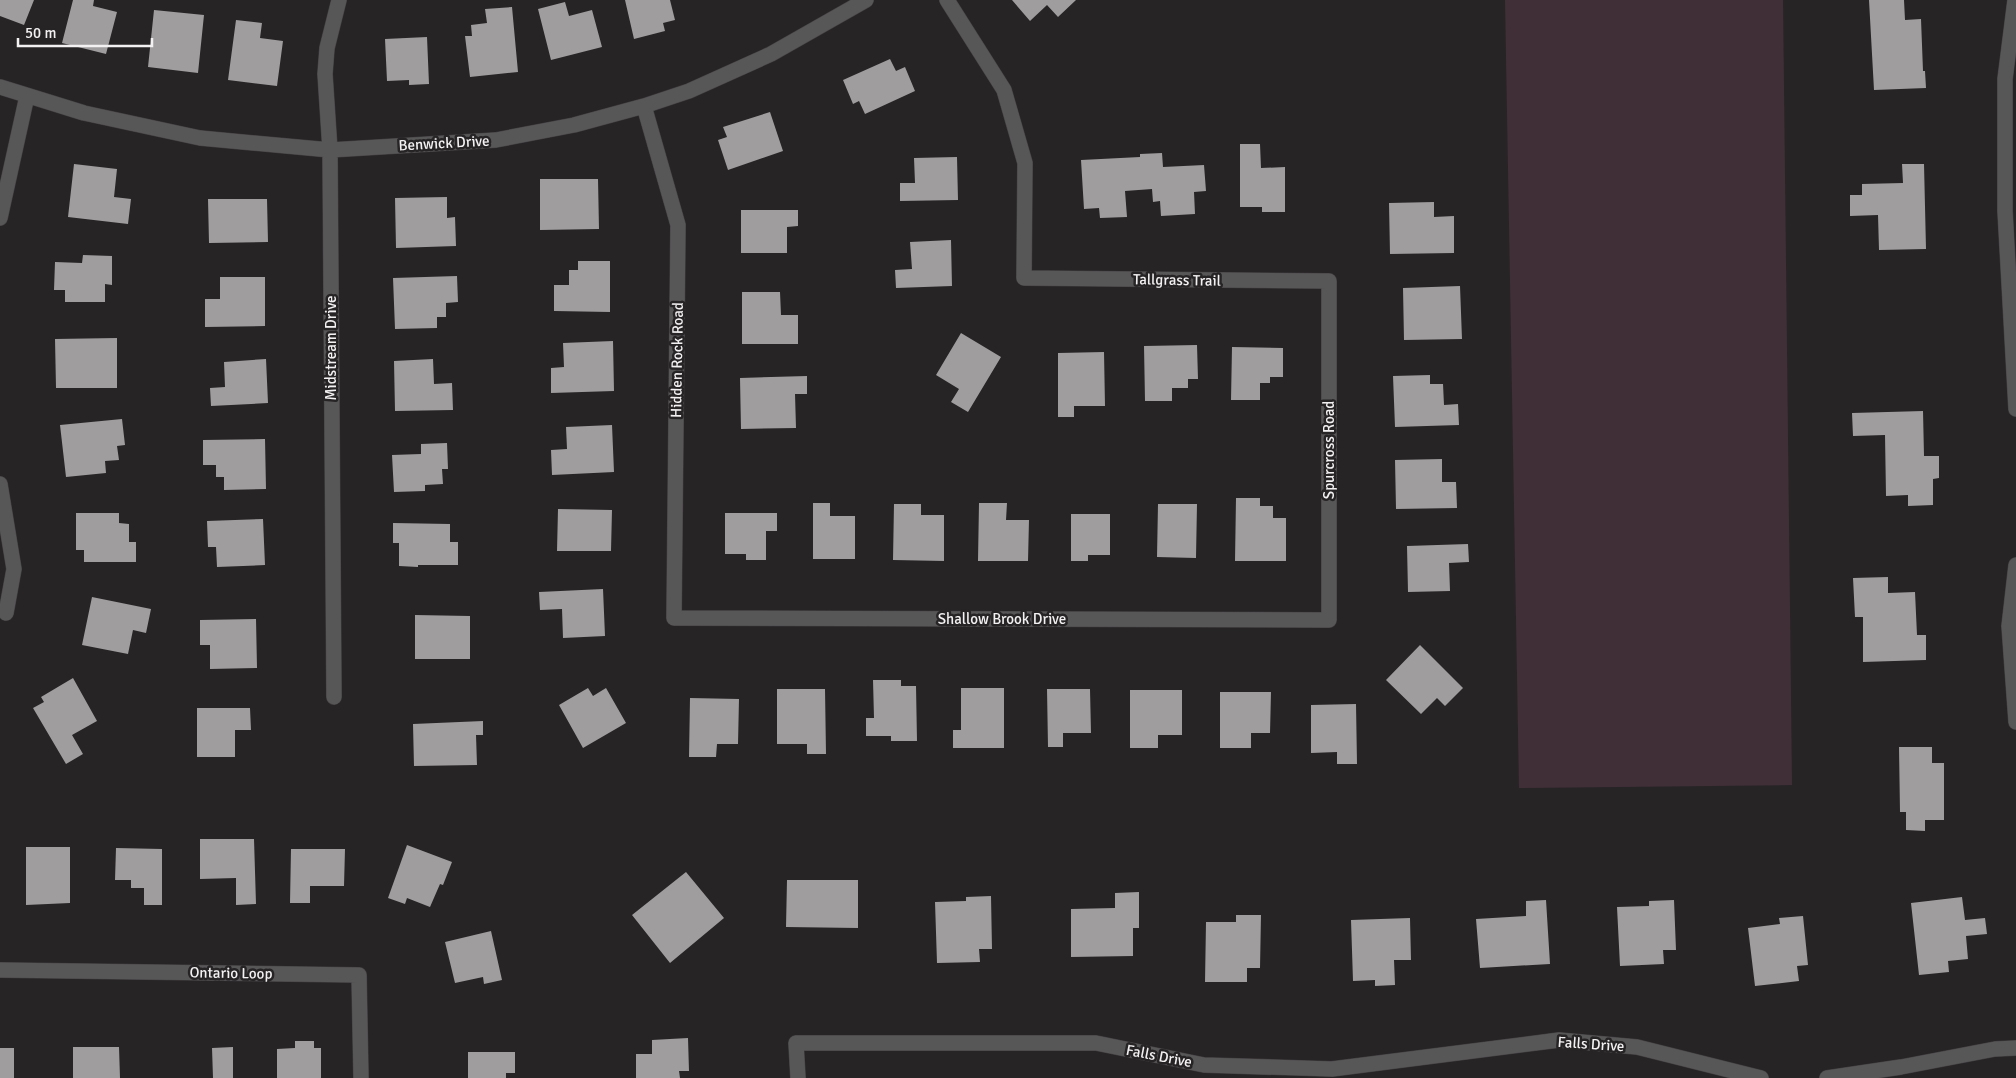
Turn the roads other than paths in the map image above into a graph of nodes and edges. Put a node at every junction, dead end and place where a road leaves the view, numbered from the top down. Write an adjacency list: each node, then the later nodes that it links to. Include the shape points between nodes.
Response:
1 (339, 0): 9 (street, Midstream Drive, via 327,48 325,74)
2 (866, 0): 8 (street, Benwick Drive, via 771,54 689,91)
3 (947, 0): 11 (street, Tallgrass Trail, via 1004,90 1025,163 1024,278)
4 (2015, 0): 5 (street)
5 (2014, 22): 12 (street, via 2005,79 2005,211)
6 (0, 87): 7 (street, Benwick Drive)
7 (27, 96): 9 (street, Benwick Drive, via 84,113 200,138); 10 (street)
8 (644, 106): 9 (street, Benwick Drive, via 574,125 496,140); 17 (street, Hidden Rock Road, via 678,225)
9 (330, 150): 19 (street, Midstream Drive)
10 (0, 218)
11 (1329, 281): 18 (street, Spurcross Road)
12 (2016, 409)
13 (0, 484): 16 (street, via 14,569)
14 (2016, 565): 15 (street)
15 (2015, 584): 20 (street, via 2009,626)
16 (6, 613)
17 (674, 618): 18 (street, Shallow Brook Drive)
18 (1329, 620)
19 (334, 697)
20 (2016, 722)
21 (0, 970): 24 (street, Ontario Loop, via 359,975)
22 (2016, 1048): 27 (street)
23 (1202, 1072): 25 (street, Falls Drive, via 1096,1043 796,1043); 26 (street, Falls Drive, via 1332,1069 1559,1040 1637,1047)
24 (361, 1078)
25 (798, 1078)
26 (1761, 1078)
27 (1827, 1078)

